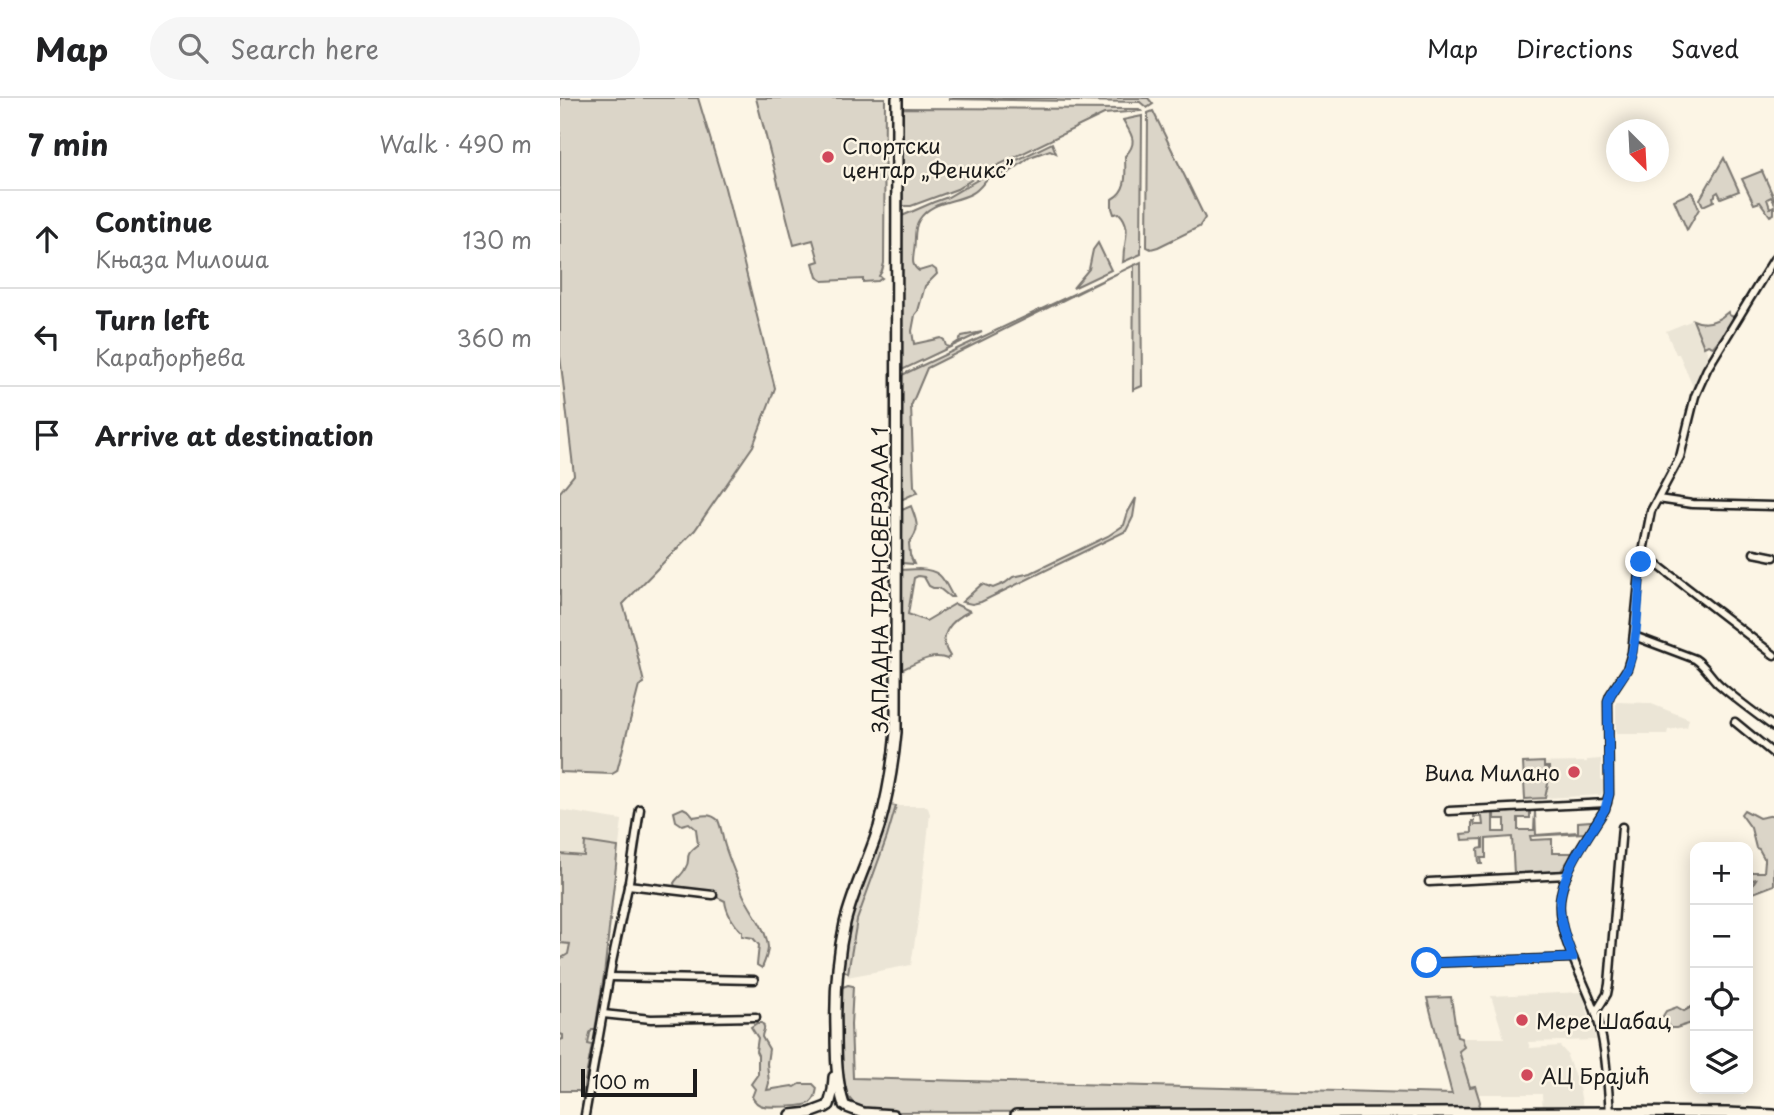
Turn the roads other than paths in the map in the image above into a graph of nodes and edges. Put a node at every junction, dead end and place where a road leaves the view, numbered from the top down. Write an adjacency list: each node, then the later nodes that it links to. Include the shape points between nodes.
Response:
1 (897, 98): 28 (main road, ЗАПАДНА ТРАНСВЕРЗАЛА 1, via 896,732 888,791 841,943)
2 (1774, 259): 3 (street, via 1707,369 1695,396 1680,457)
3 (1658, 499): 4 (street); 5 (street)
4 (1774, 506)
5 (1642, 553): 8 (street); 9 (street)
6 (1754, 553): 7 (street)
7 (1774, 556)
8 (1634, 636): 11 (street, via 1703,664 1720,685); 13 (street, via 1627,669 1608,701)
9 (1774, 655)
10 (1735, 722): 12 (street)
11 (1774, 727)
12 (1774, 754)
13 (1607, 803): 15 (street); 17 (street)
14 (640, 809): 19 (street)
15 (1449, 811)
16 (1622, 827): 25 (street, via 1609,984)
17 (1567, 875): 18 (street); 21 (street, via 1560,908)
18 (1429, 882)
19 (628, 885): 20 (street); 23 (street)
20 (713, 895)
21 (1573, 958): 22 (street); 25 (street)
22 (1427, 963)
23 (610, 977): 24 (street); 26 (street)
24 (754, 980)
25 (1596, 1012): 32 (street)
26 (603, 1014): 27 (street, via 651,1019); 35 (street)
27 (755, 1017)
28 (836, 1054): 29 (main road, ЗАПАДНА ТРАНСВЕРЗАЛА 1); 30 (main road, ЗАПАДНА ТРАНСВЕРЗАЛА 1)
29 (826, 1109): 30 (main road, via 835,1102); 36 (main road)
30 (847, 1109): 37 (main road)
31 (1577, 1113): 32 (main road); 33 (main road)
32 (1618, 1113): 34 (main road)
33 (1258, 1114): 38 (main road)
34 (1737, 1114): 39 (main road)
35 (585, 1115)
36 (791, 1115)
37 (893, 1115)
38 (1016, 1115)
39 (1774, 1115)

